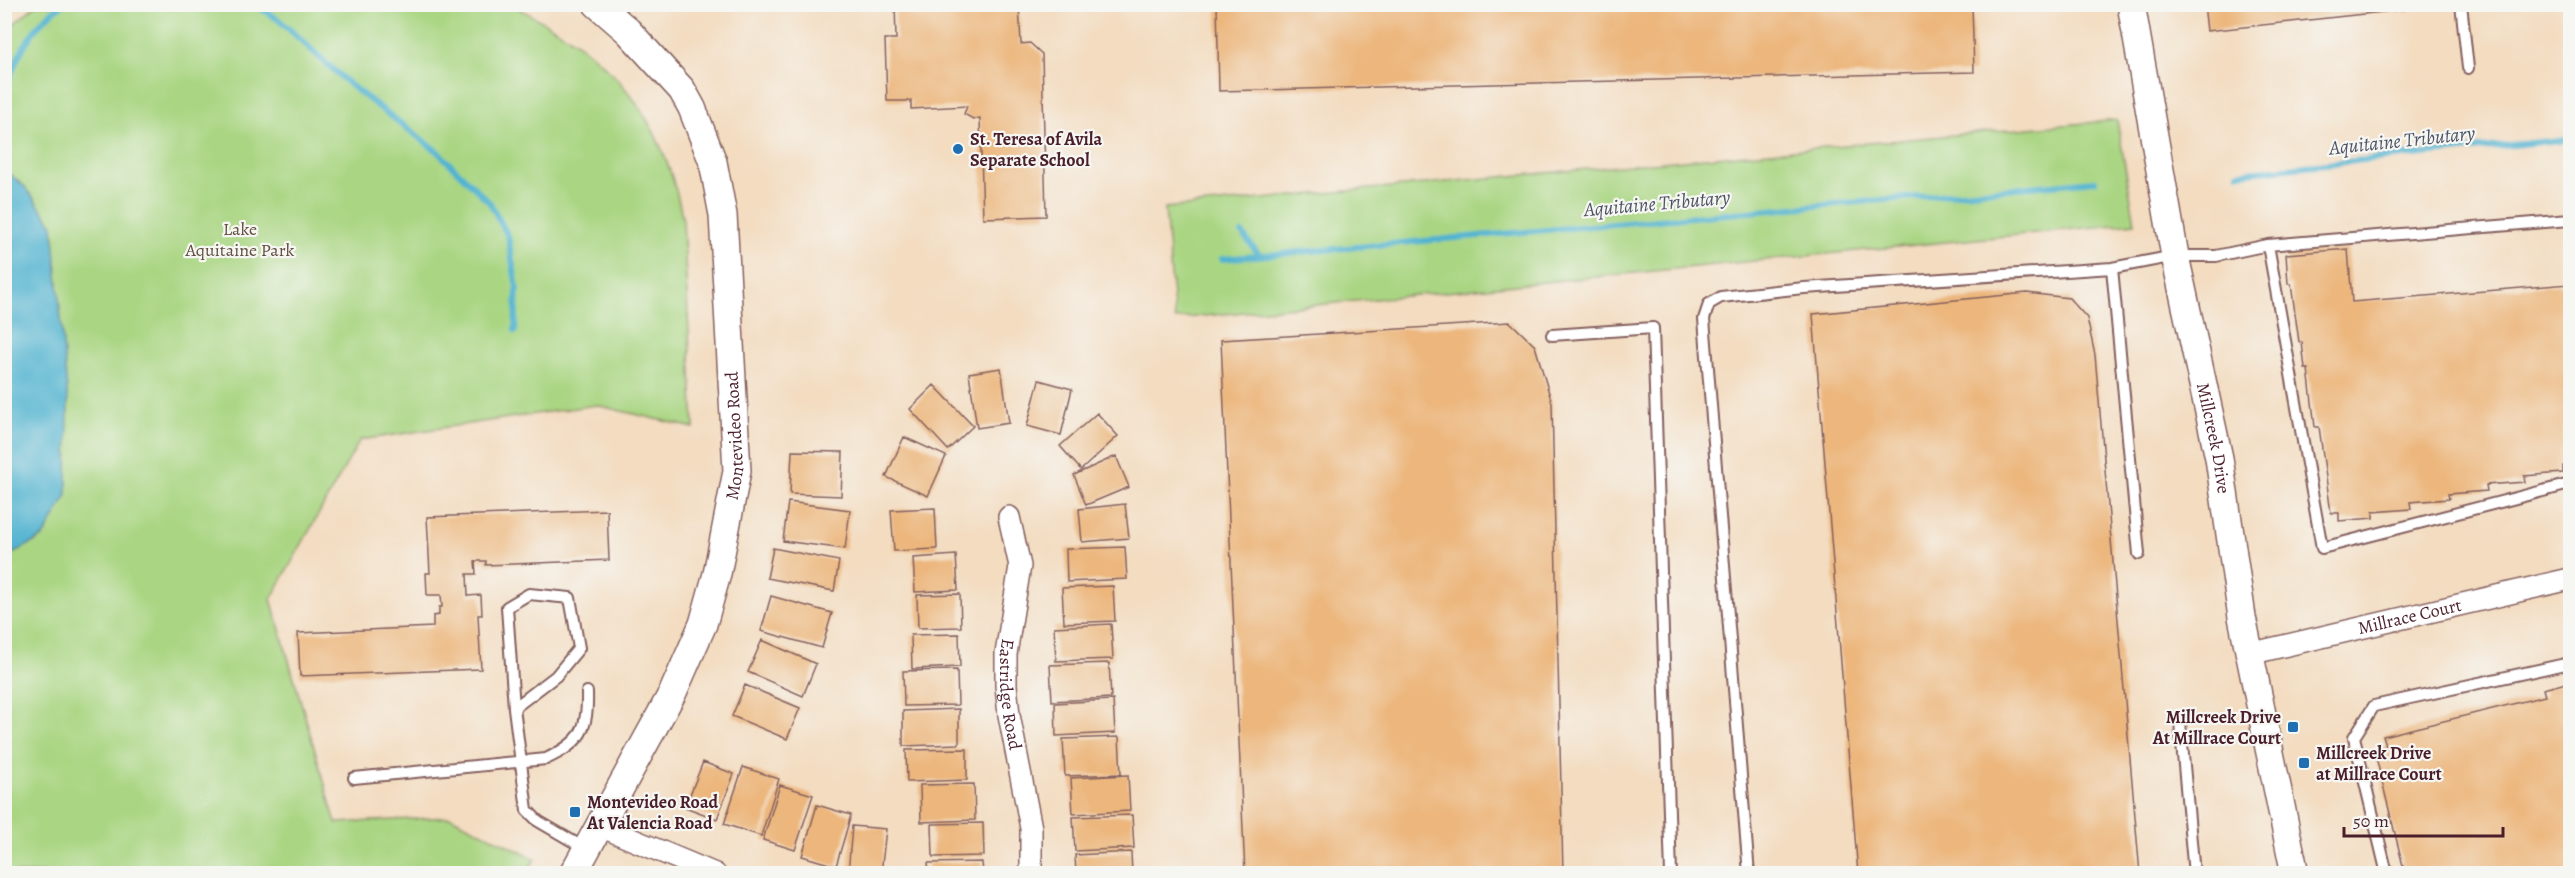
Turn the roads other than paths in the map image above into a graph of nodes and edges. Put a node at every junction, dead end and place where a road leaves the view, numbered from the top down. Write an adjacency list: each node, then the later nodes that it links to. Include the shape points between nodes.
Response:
1 (597, 4): 21 (street, Montevideo Road, via 682,90 713,162 723,215 737,471 703,624 673,692)
2 (2131, 4): 7 (street, Millcreek Drive)
3 (2461, 4): 4 (lane)
4 (2468, 68)
5 (2571, 220): 6 (lane)
6 (2268, 245): 7 (lane, via 2216,256); 10 (lane, via 2322,548)
7 (2175, 256): 8 (lane); 14 (street, Millcreek Drive, via 2219,458)
8 (2112, 267): 12 (lane); 27 (lane, via 1804,288 1721,297 1709,304 1704,319)
9 (1552, 335): 26 (lane, via 1653,328)
10 (2571, 484)
11 (1009, 517): 25 (street, Eastridge Road, via 1020,566 1006,654 1006,685 1031,828)
12 (2139, 554)
13 (2571, 579): 14 (street, Millrace Court)
14 (2249, 654): 29 (street, Millcreek Drive)
15 (2571, 663): 30 (lane, via 2374,706 2354,737)
16 (587, 692): 19 (lane, via 588,716 582,732 565,750 546,759)
17 (514, 708): 17 (lane, via 507,607 529,594 570,598 579,648 556,676); 19 (lane)
18 (2180, 722): 28 (lane)
19 (522, 762): 20 (lane); 22 (lane, via 527,810)
20 (354, 778)
21 (600, 826): 22 (street, Montevideo Road); 24 (street)
22 (586, 850): 23 (street, Montevideo Road)
23 (573, 873)
24 (715, 873)
25 (1031, 873)
26 (1671, 873)
27 (1749, 873)
28 (2194, 873)
29 (2295, 873)
30 (2387, 873)

